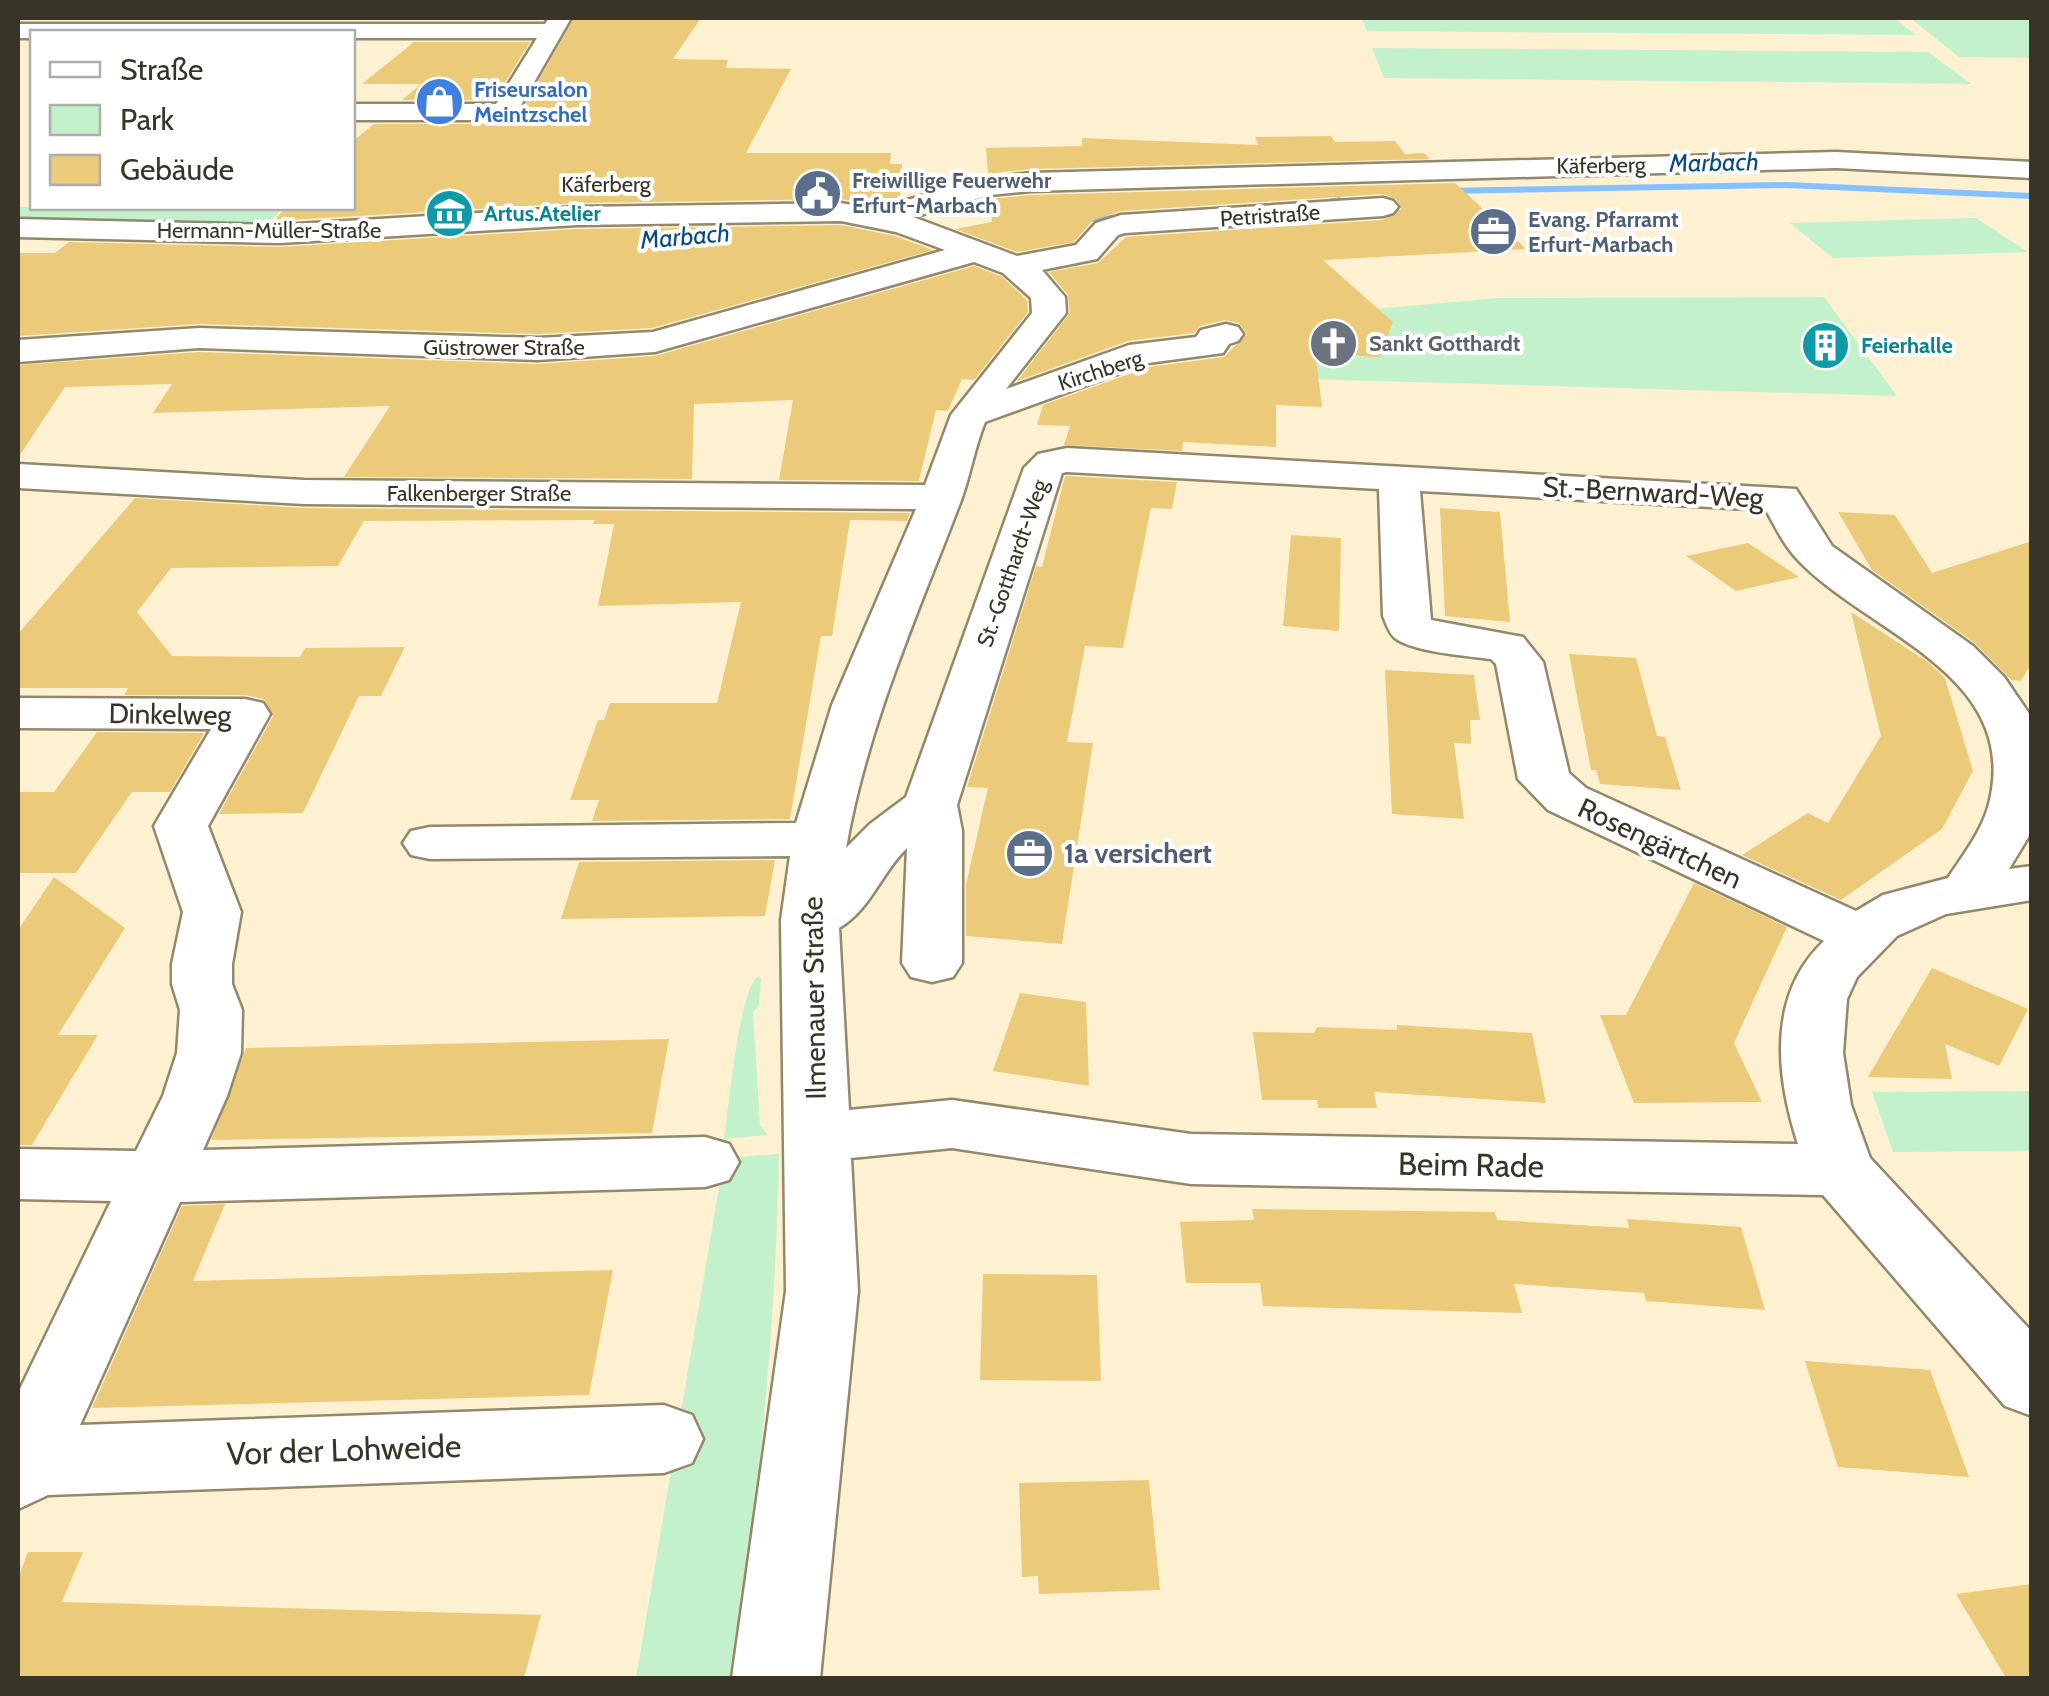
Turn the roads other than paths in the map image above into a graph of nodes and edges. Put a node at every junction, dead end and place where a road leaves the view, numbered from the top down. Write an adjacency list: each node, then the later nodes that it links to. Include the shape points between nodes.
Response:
1 (556, 24): 2 (street); 3 (street, via 504,112)
2 (95, 30)
3 (355, 112)
4 (2032, 170): 5 (street, Käferberg, via 1836,160)
5 (1350, 172): 8 (street); 12 (street, Käferberg, via 1012,183)
6 (1150, 174): 10 (street, via 967,178 890,193)
7 (1408, 206): 8 (street, Petristraße)
8 (1375, 207): 13 (street, Petristraße)
9 (809, 211): 10 (street, Hermann-Müller-Straße); 11 (street, Hermann-Müller-Straße); 11 (street, Käferberg, via 699,186)
10 (840, 212): 12 (street, Hermann-Müller-Straße)
11 (577, 216): 14 (street, Hermann-Müller-Straße, via 295,234)
12 (880, 217): 15 (street)
13 (1113, 226): 15 (street, Güstrower Straße, via 1086,252)
14 (18, 228)
15 (996, 259): 17 (street, Güstrower Straße, via 655,342 538,350 199,338); 18 (street, Ilmenauer Straße, via 1036,280 1050,313)
16 (1226, 334): 18 (street, Kirchberg, via 1199,350 1142,354)
17 (18, 352)
18 (970, 415): 21 (street, Ilmenauer Straße)
19 (18, 476): 21 (street, Falkenberger Straße, via 304,492)
20 (1388, 477): 23 (street, St.-Gotthardt-Weg, via 1052,462 1044,468); 27 (street, St.-Bernward-Weg, via 1781,498 1817,556 1972,668 2010,723 2020,764 2018,798); 29 (street, Rosengärtchen, via 1412,629 1506,647 1519,662 1544,779 1552,789)
21 (942, 497): 24 (street, Ilmenauer Straße, via 855,706)
22 (18, 712): 35 (street, Dinkelweg, via 245,714 181,826 212,912 202,964 209,1053)
23 (930, 805): 28 (street, via 868,858 842,900); 30 (street, St.-Gotthardt-Weg)
24 (820, 840): 25 (street); 28 (street, Ilmenauer Straße)
25 (430, 843)
26 (2032, 882): 27 (street)
27 (1968, 891): 29 (street, via 1903,908)
28 (810, 920): 31 (street, Ilmenauer Straße)
29 (1862, 936): 33 (street, via 1831,968 1812,1022 1815,1090)
30 (932, 963)
31 (818, 1137): 33 (street, Beim Rade, via 952,1124 1191,1159); 39 (street, Ilmenauer Straße, via 822,1291)
32 (705, 1162): 35 (street)
33 (1841, 1170): 36 (street)
34 (18, 1174): 35 (street)
35 (154, 1177): 38 (street, Vor der Lohweide)
36 (2032, 1384)
37 (664, 1438): 38 (street, Vor der Lohweide)
38 (20, 1467)
39 (776, 1678)

